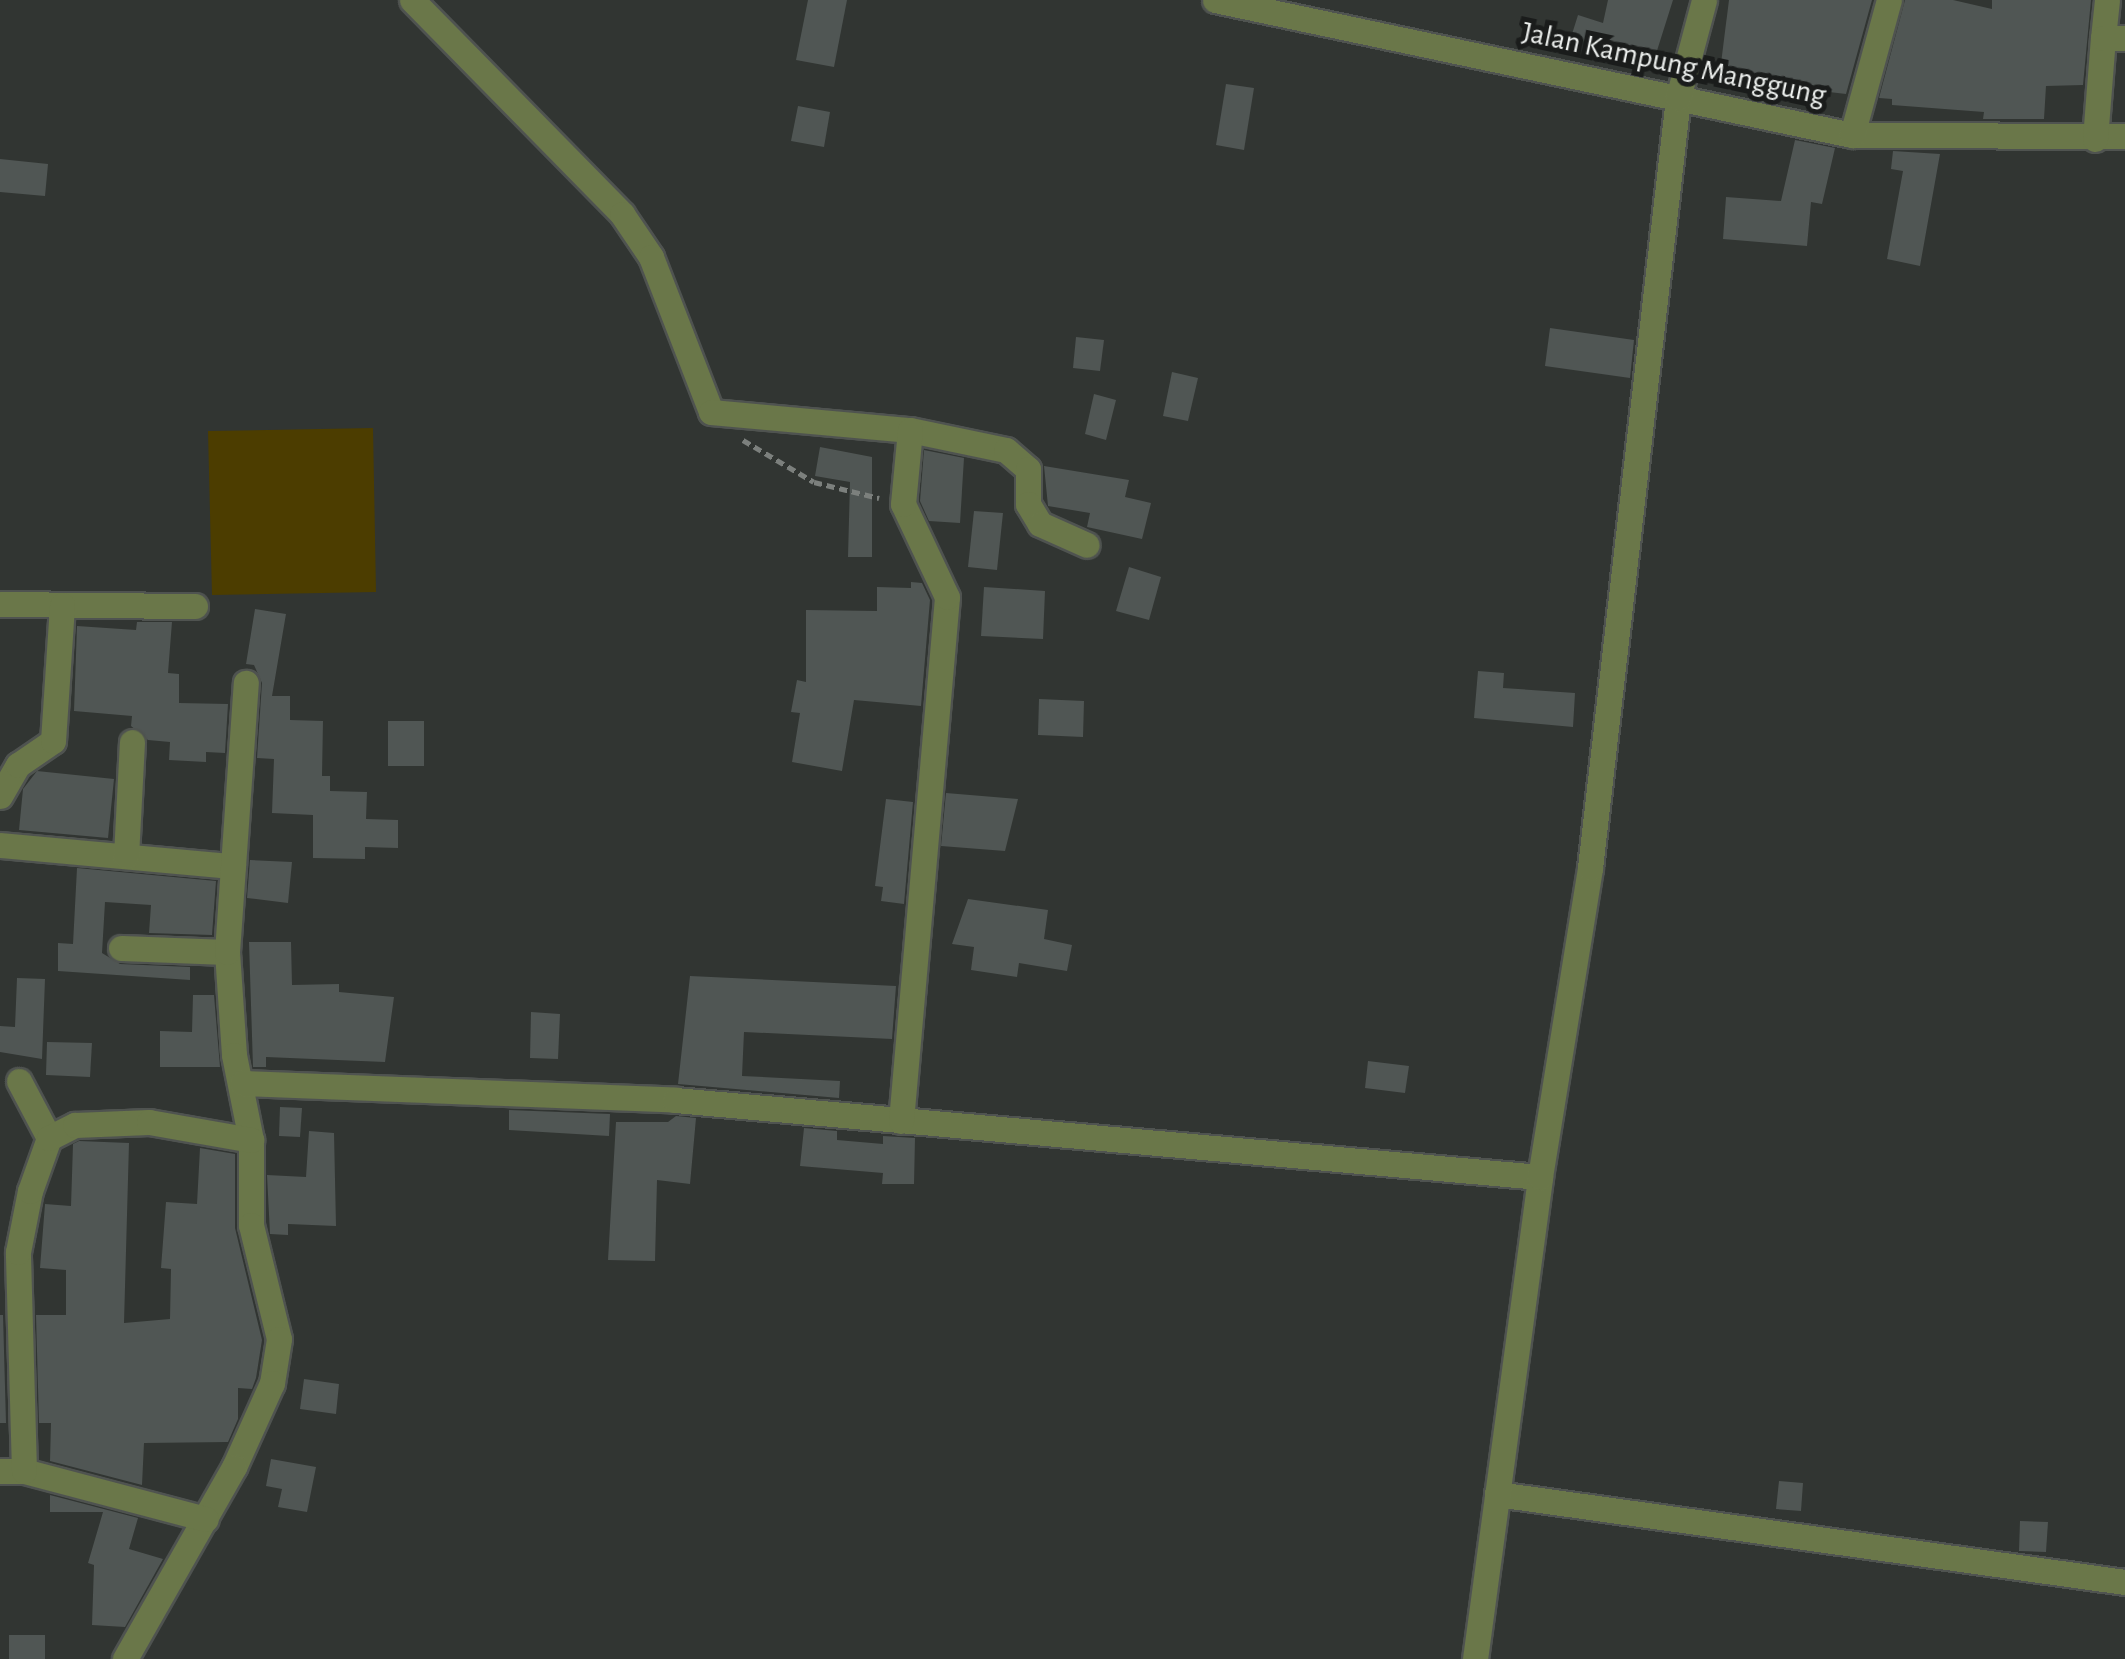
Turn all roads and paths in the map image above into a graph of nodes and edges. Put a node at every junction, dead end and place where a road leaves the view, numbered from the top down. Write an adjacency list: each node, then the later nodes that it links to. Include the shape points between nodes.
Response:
1 (412, 0): 11 (street, via 622,214 651,257)
2 (1215, 0): 7 (street, Jalan Kampung Manggung)
3 (1704, 0): 7 (street)
4 (1889, 0): 8 (street)
5 (2107, 0): 6 (street)
6 (2114, 38): 10 (street)
7 (1678, 98): 8 (street, Jalan Kampung Manggung); 31 (street, via 1590,868)
8 (1852, 135): 10 (street, Jalan Kampung Manggung)
9 (2125, 136): 10 (street, Jalan Kampung Manggung)
10 (2095, 139)
11 (711, 412): 12 (street); 13 (path, via 753,448 814,482)
12 (910, 430): 13 (street); 14 (street, via 1020,458 1028,468 1033,515)
13 (902, 504): 28 (street, via 947,597)
14 (1087, 545)
15 (0, 604): 16 (street)
16 (62, 604): 17 (street); 20 (street, via 53,741 18,765)
17 (195, 606)
18 (246, 683): 23 (street)
19 (132, 742): 22 (street)
20 (0, 796)
21 (0, 845): 22 (street)
22 (126, 856): 23 (street)
23 (233, 866): 25 (street)
24 (121, 948): 25 (street)
25 (227, 952): 27 (street)
26 (19, 1081): 29 (street)
27 (242, 1082): 28 (street, via 593,1094); 30 (street)
28 (901, 1121): 31 (street)
29 (50, 1138): 30 (street, via 75,1125 149,1122); 32 (street)
30 (251, 1140): 35 (street, via 251,1226 274,1312 277,1364)
31 (1540, 1177): 34 (street)
32 (9, 1252): 33 (street)
33 (12, 1471): 35 (street)
34 (1497, 1494): 36 (street); 38 (street)
35 (206, 1519): 37 (street)
36 (2125, 1582)
37 (125, 1659)
38 (1475, 1659)

